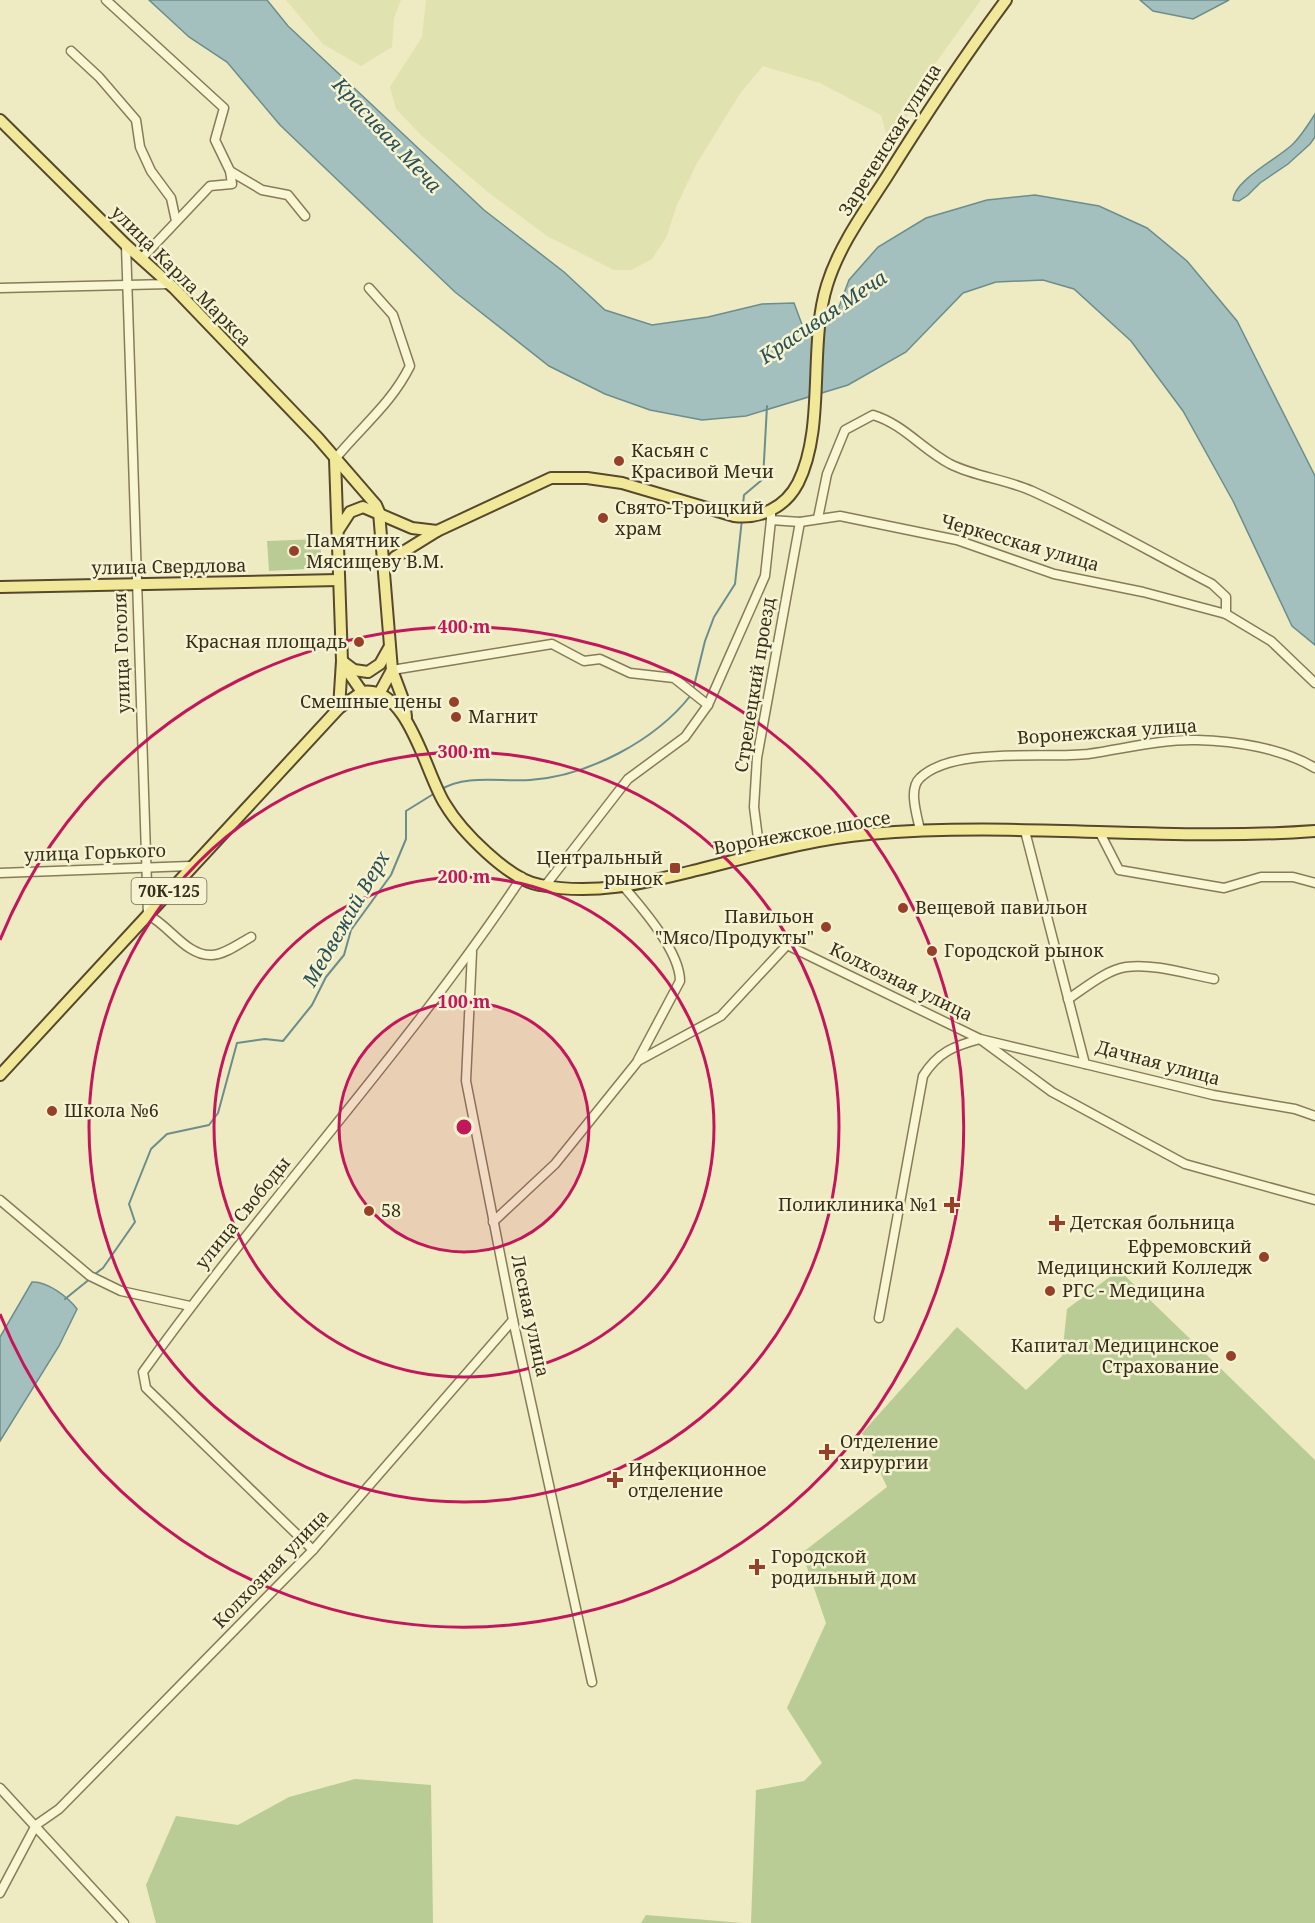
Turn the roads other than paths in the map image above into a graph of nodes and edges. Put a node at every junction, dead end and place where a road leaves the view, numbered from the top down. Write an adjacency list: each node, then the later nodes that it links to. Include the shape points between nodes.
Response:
1 (105, 0): 5 (street, via 224,108 215,140)
2 (1006, 0): 16 (main road, Зареченская улица, via 956,68 849,237 833,270 821,308 809,447 798,483)
3 (71, 51): 7 (street, via 136,120 140,147 151,171 171,198)
4 (0, 120): 8 (main road, улица Карла Маркса)
5 (230, 171): 6 (street, via 262,190 288,195); 7 (street, via 232,184 210,186)
6 (305, 216)
7 (176, 220): 9 (street)
8 (126, 245): 9 (main road, улица Карла Маркса); 11 (street, улица Гоголя)
9 (142, 258): 10 (main road, улица Карла Маркса)
10 (170, 284): 11 (street); 14 (main road, улица Карла Маркса)
11 (128, 285): 12 (street); 23 (street, улица Гоголя)
12 (0, 288)
13 (369, 288): 14 (street, via 393,315 410,366 394,396)
14 (336, 459): 15 (main road, улица Карла Маркса); 20 (main road)
15 (380, 512): 19 (main road, via 412,528); 20 (main road, via 363,507 350,512); 21 (main road)
16 (771, 516): 18 (street, Черкесская улица); 19 (main road, via 734,516 622,483 551,478); 32 (street, via 765,576)
17 (818, 518): 18 (street, Черкесская улица); 25 (street, Черкесская улица, via 840,516 957,540 1054,574); 25 (street, via 827,474 845,430 873,415 891,421 948,463 977,476 1029,490 1076,511 1212,584 1226,597)
18 (800, 522): 40 (street, Стрелецкий проезд, via 757,758 754,807)
19 (437, 531): 21 (main road, via 395,557)
20 (338, 534): 22 (main road)
21 (384, 570): 26 (main road)
22 (339, 580): 23 (main road, улица Свердлова); 27 (main road)
23 (136, 583): 24 (main road, улица Свердлова); 42 (street, улица Гоголя)
24 (0, 587)
25 (1226, 614): 29 (street, Черкесская улица, via 1271,641)
26 (390, 647): 27 (main road, via 380,664 368,672 354,670); 28 (main road)
27 (342, 661): 30 (main road); 33 (main road)
28 (392, 669): 31 (main road); 32 (street, via 552,644 584,661 600,659 630,673 674,678); 34 (main road, Воронежское шоссе)
29 (1315, 683)
30 (362, 692): 31 (main road); 33 (main road)
31 (379, 694): 34 (main road)
32 (708, 705): 46 (street, via 685,737 628,779)
33 (339, 708): 41 (main road, 70К-125)
34 (406, 718): 44 (main road, Воронежское шоссе, via 443,802 461,829)
35 (1315, 768): 36 (street, Воронежская улица, via 1257,747 1196,740 1086,754 967,758 919,778 913,788)
36 (920, 830): 37 (main road, Воронежское шоссе); 40 (main road, Воронежское шоссе, via 864,835)
37 (1025, 831): 39 (main road, Воронежское шоссе); 52 (street, Дачная улица)
38 (1315, 831): 39 (main road, Воронежское шоссе, via 1254,836)
39 (1100, 832): 45 (street, via 1119,870 1224,888 1261,877 1293,877)
40 (760, 854): 47 (main road, Воронежское шоссе)
41 (190, 866): 42 (street, улица Горького); 48 (main road, 70К-125)
42 (146, 869): 43 (street, улица Горького); 48 (street, улица Гоголя)
43 (0, 873)
44 (522, 878): 46 (main road, Воронежское шоссе); 50 (street, улица Свободы)
45 (1315, 883)
46 (545, 886): 47 (main road, Воронежское шоссе, via 590,891)
47 (624, 888): 54 (street, via 647,913 680,970 680,981)
48 (148, 915): 49 (street, via 196,954 213,956); 56 (main road, 70К-125)
49 (251, 938)
50 (472, 952): 60 (street, Лесная улица, via 466,1081); 61 (street, улица Свободы)
51 (1214, 979): 52 (street, via 1165,969 1125,967)
52 (1068, 999): 55 (street, Дачная улица)
53 (980, 1039): 54 (street, Колхозная улица, via 787,945 721,1016); 55 (street, Колхозная улица); 59 (street, via 1052,1092 1185,1164); 62 (street, via 952,1046 933,1060 923,1076)
54 (638, 1061): 60 (street, Колхозная улица, via 555,1164)
55 (1085, 1064): 57 (street, Дачная улица)
56 (0, 1075)
57 (1315, 1116)
58 (0, 1200): 61 (street, via 90,1276 121,1291)
59 (1315, 1200)
60 (493, 1222): 63 (street, Лесная улица)
61 (190, 1306): 64 (street, улица Свободы, via 143,1372 146,1388)
62 (879, 1318)
63 (513, 1320): 64 (street, Колхозная улица); 65 (street, Лесная улица)
64 (314, 1550): 67 (street, Колхозная улица, via 67,1800)
65 (592, 1682)
66 (0, 1788): 67 (street)
67 (36, 1825): 68 (street); 69 (street)
68 (0, 1893)
69 (124, 1923)

